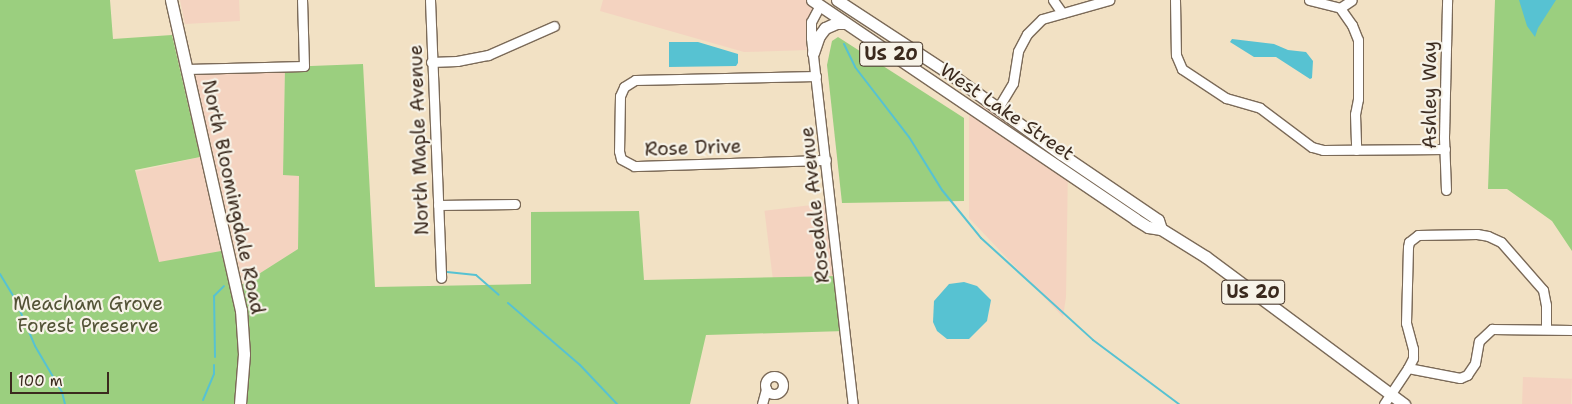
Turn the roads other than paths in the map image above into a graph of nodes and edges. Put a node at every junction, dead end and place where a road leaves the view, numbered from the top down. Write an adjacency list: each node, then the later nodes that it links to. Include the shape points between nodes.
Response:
1 (172, 0): 18 (main road, North Bloomingdale Road)
2 (302, 0): 18 (street, via 304,66)
3 (430, 0): 17 (street, North Maple Avenue)
4 (837, 0): 20 (main road, West Lake Street / US 20)
5 (1053, 0): 13 (street)
6 (1109, 0): 13 (street)
7 (1175, 0): 22 (street, via 1176,55 1182,69 1226,98 1260,108 1312,147)
8 (1309, 0): 12 (street)
9 (1352, 0): 12 (street)
10 (1447, 0): 21 (street, Ashley Way)
11 (818, 2): 14 (main road, West Lake Street / US 20); 16 (street, Rosedale Avenue, via 811,22)
12 (1340, 8): 22 (street, via 1356,32 1360,48 1358,99 1354,114)
13 (1062, 13): 20 (street, via 1042,19 1023,39 1013,83)
14 (845, 22): 16 (main road, via 825,28); 27 (main road, West Lake Street / US 20, via 1135,219 1148,227)
15 (554, 26): 17 (street, via 488,55)
16 (813, 53): 19 (street, Rosedale Avenue)
17 (431, 62): 26 (street, North Maple Avenue)
18 (187, 69): 34 (main road, North Bloomingdale Road, via 241,310 244,354)
19 (816, 76): 23 (street, Rosedale Avenue); 23 (street, Rose Drive, via 636,80 624,87 620,96 619,151 621,158 634,166)
20 (998, 108): 27 (main road, West Lake Street / US 20, via 1158,220)
21 (1444, 149): 22 (street); 24 (street, Ashley Way)
22 (1356, 150)
23 (826, 160): 36 (street, Rosedale Avenue)
24 (1446, 190)
25 (515, 204): 26 (street)
26 (438, 205): 28 (street, North Maple Avenue)
27 (1160, 229): 33 (main road, West Lake Street / US 20, via 1206,257)
28 (441, 278)
29 (1546, 329): 30 (street); 31 (street, via 1492,329 1478,341 1475,363 1467,375 1460,378); 31 (street, via 1543,290 1501,242 1477,234 1418,235 1409,242 1408,248 1406,324 1413,349)
30 (1572, 330)
31 (1408, 368): 33 (street)
32 (766, 389): 35 (street)
33 (1391, 394): 37 (street); 38 (main road, West Lake Street / US 20)
34 (240, 404)
35 (762, 404)
36 (853, 404)
37 (1384, 404)
38 (1404, 404)

